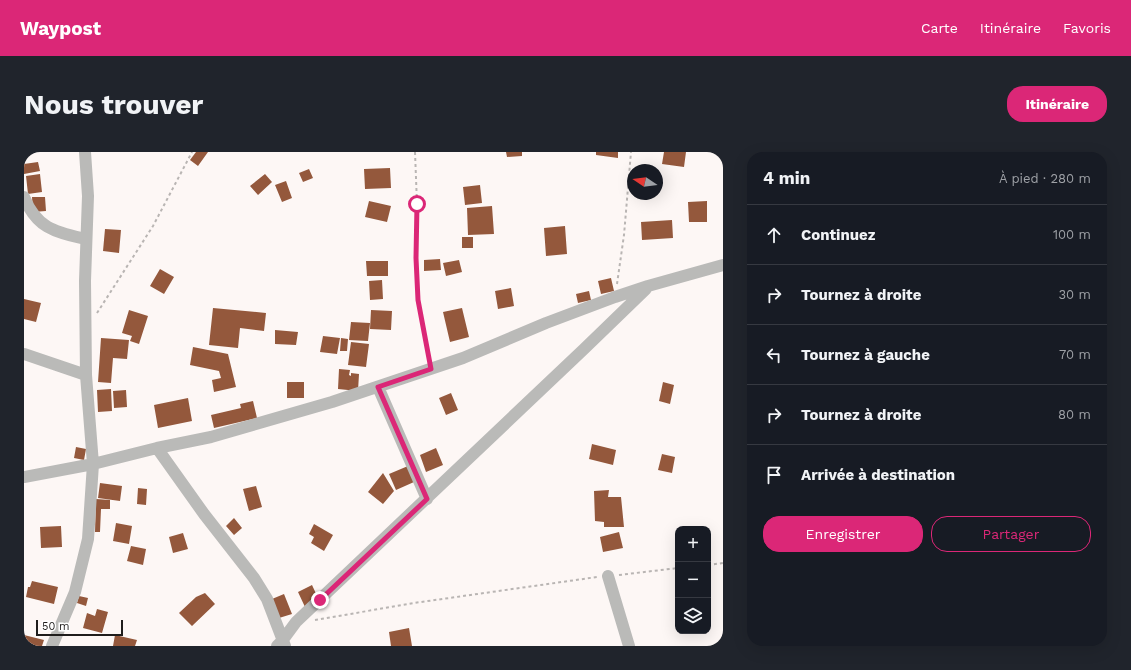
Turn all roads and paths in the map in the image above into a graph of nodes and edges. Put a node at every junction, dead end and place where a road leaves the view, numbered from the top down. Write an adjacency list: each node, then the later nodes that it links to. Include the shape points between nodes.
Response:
1 (85, 152): 6 (street, via 88,196)
2 (192, 152): 10 (path, via 153,226)
3 (415, 152): 12 (path, via 418,300)
4 (632, 152): 9 (path)
5 (24, 197): 6 (street, via 29,209 54,231)
6 (86, 239): 10 (street)
7 (723, 265): 8 (street)
8 (648, 286): 9 (street); 18 (street)
9 (615, 297): 12 (street)
10 (85, 331): 13 (street)
11 (24, 354): 13 (street)
12 (431, 369): 14 (street)
13 (86, 375): 16 (street)
14 (378, 387): 15 (street, via 211,437); 18 (street)
15 (157, 448): 16 (street); 24 (street, via 267,598)
16 (93, 464): 17 (street); 25 (street, via 88,539 75,592)
17 (24, 477)
18 (427, 499): 23 (street)
19 (723, 563): 20 (path)
20 (711, 565)
21 (675, 568): 22 (path)
22 (608, 576): 23 (path); 26 (street)
23 (296, 622): 24 (street)
24 (281, 644)
25 (52, 646)
26 (629, 646)

